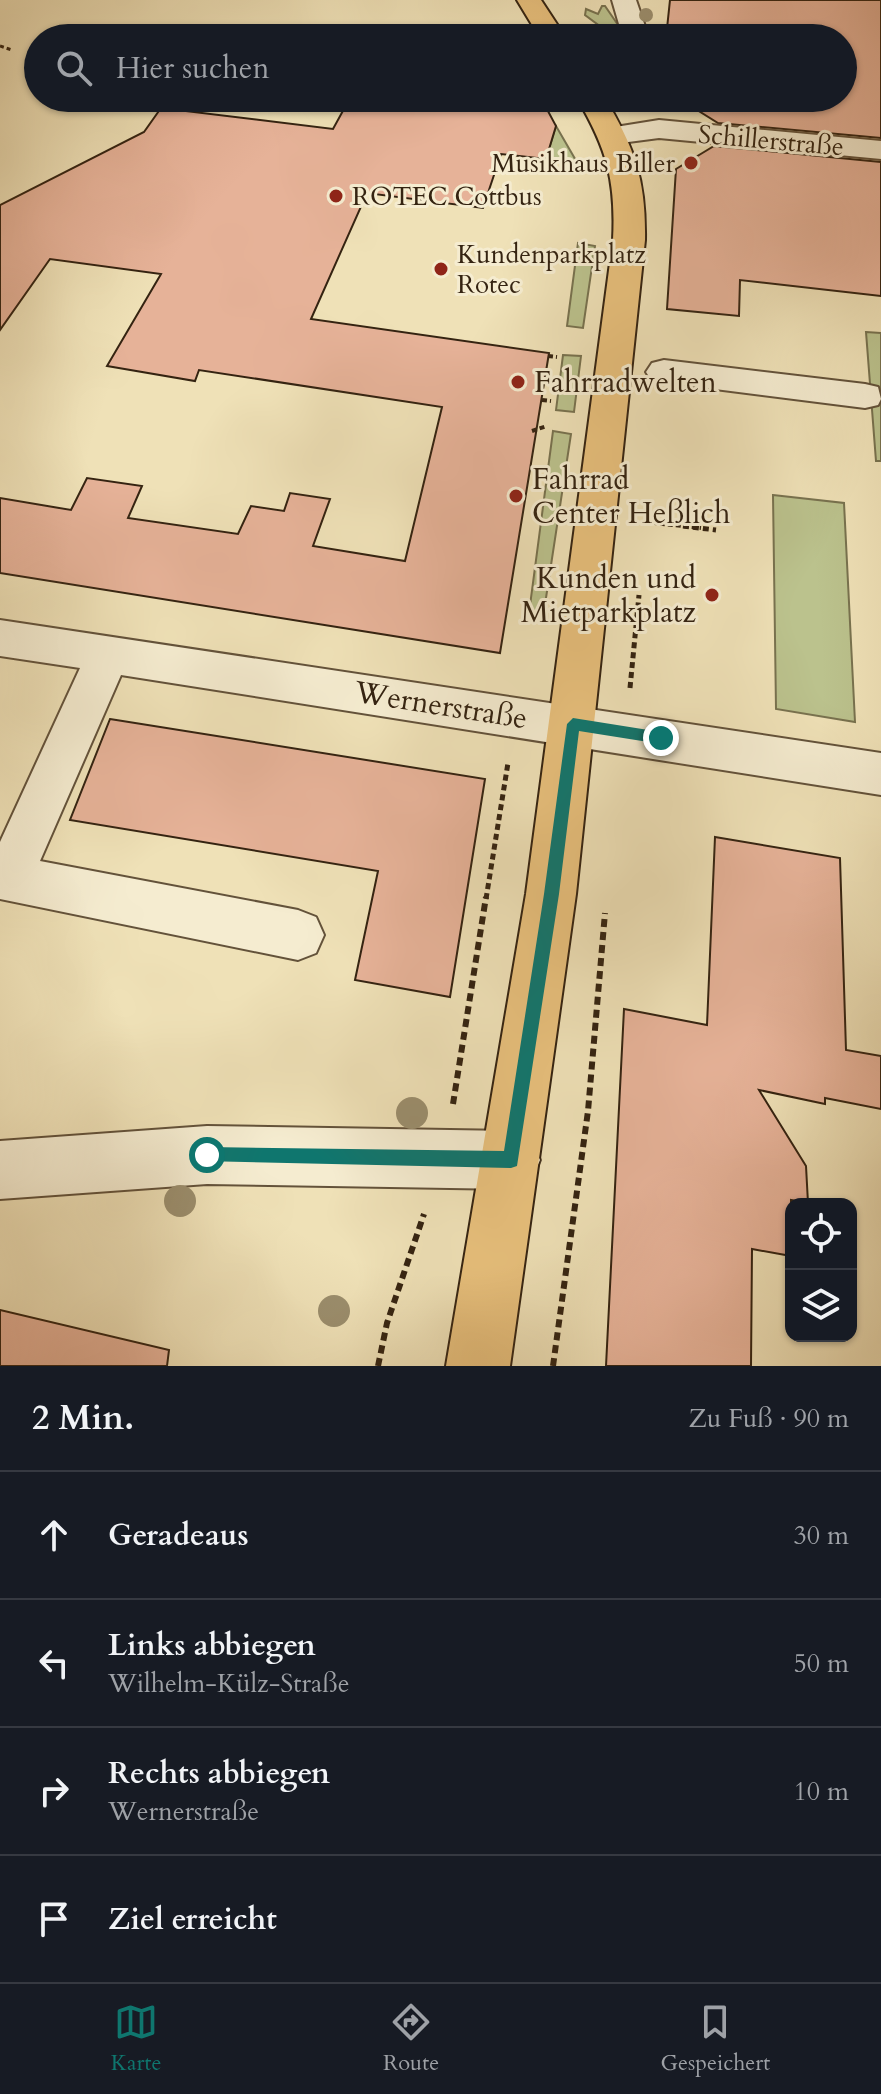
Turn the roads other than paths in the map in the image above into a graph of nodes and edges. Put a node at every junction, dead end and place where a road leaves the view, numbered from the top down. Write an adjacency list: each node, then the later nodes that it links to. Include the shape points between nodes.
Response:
1 (529, 0): 3 (main road)
2 (624, 0): 4 (street)
3 (544, 24)
4 (632, 24)
5 (599, 112): 6 (main road)
6 (613, 135): 7 (street, Schillerstraße, via 659,129); 12 (main road, via 627,167 629,240)
7 (881, 150)
8 (664, 372): 9 (street)
9 (865, 396)
10 (0, 638): 11 (street, Wernerstraße)
11 (108, 654): 12 (street, Wernerstraße); 14 (street, via 8,879)
12 (573, 724): 13 (street, Wernerstraße); 15 (main road)
13 (881, 774)
14 (298, 935)
15 (511, 1160): 16 (street, via 443,1158 238,1172 207,1155); 17 (main road)
16 (0, 1170)
17 (478, 1366)

